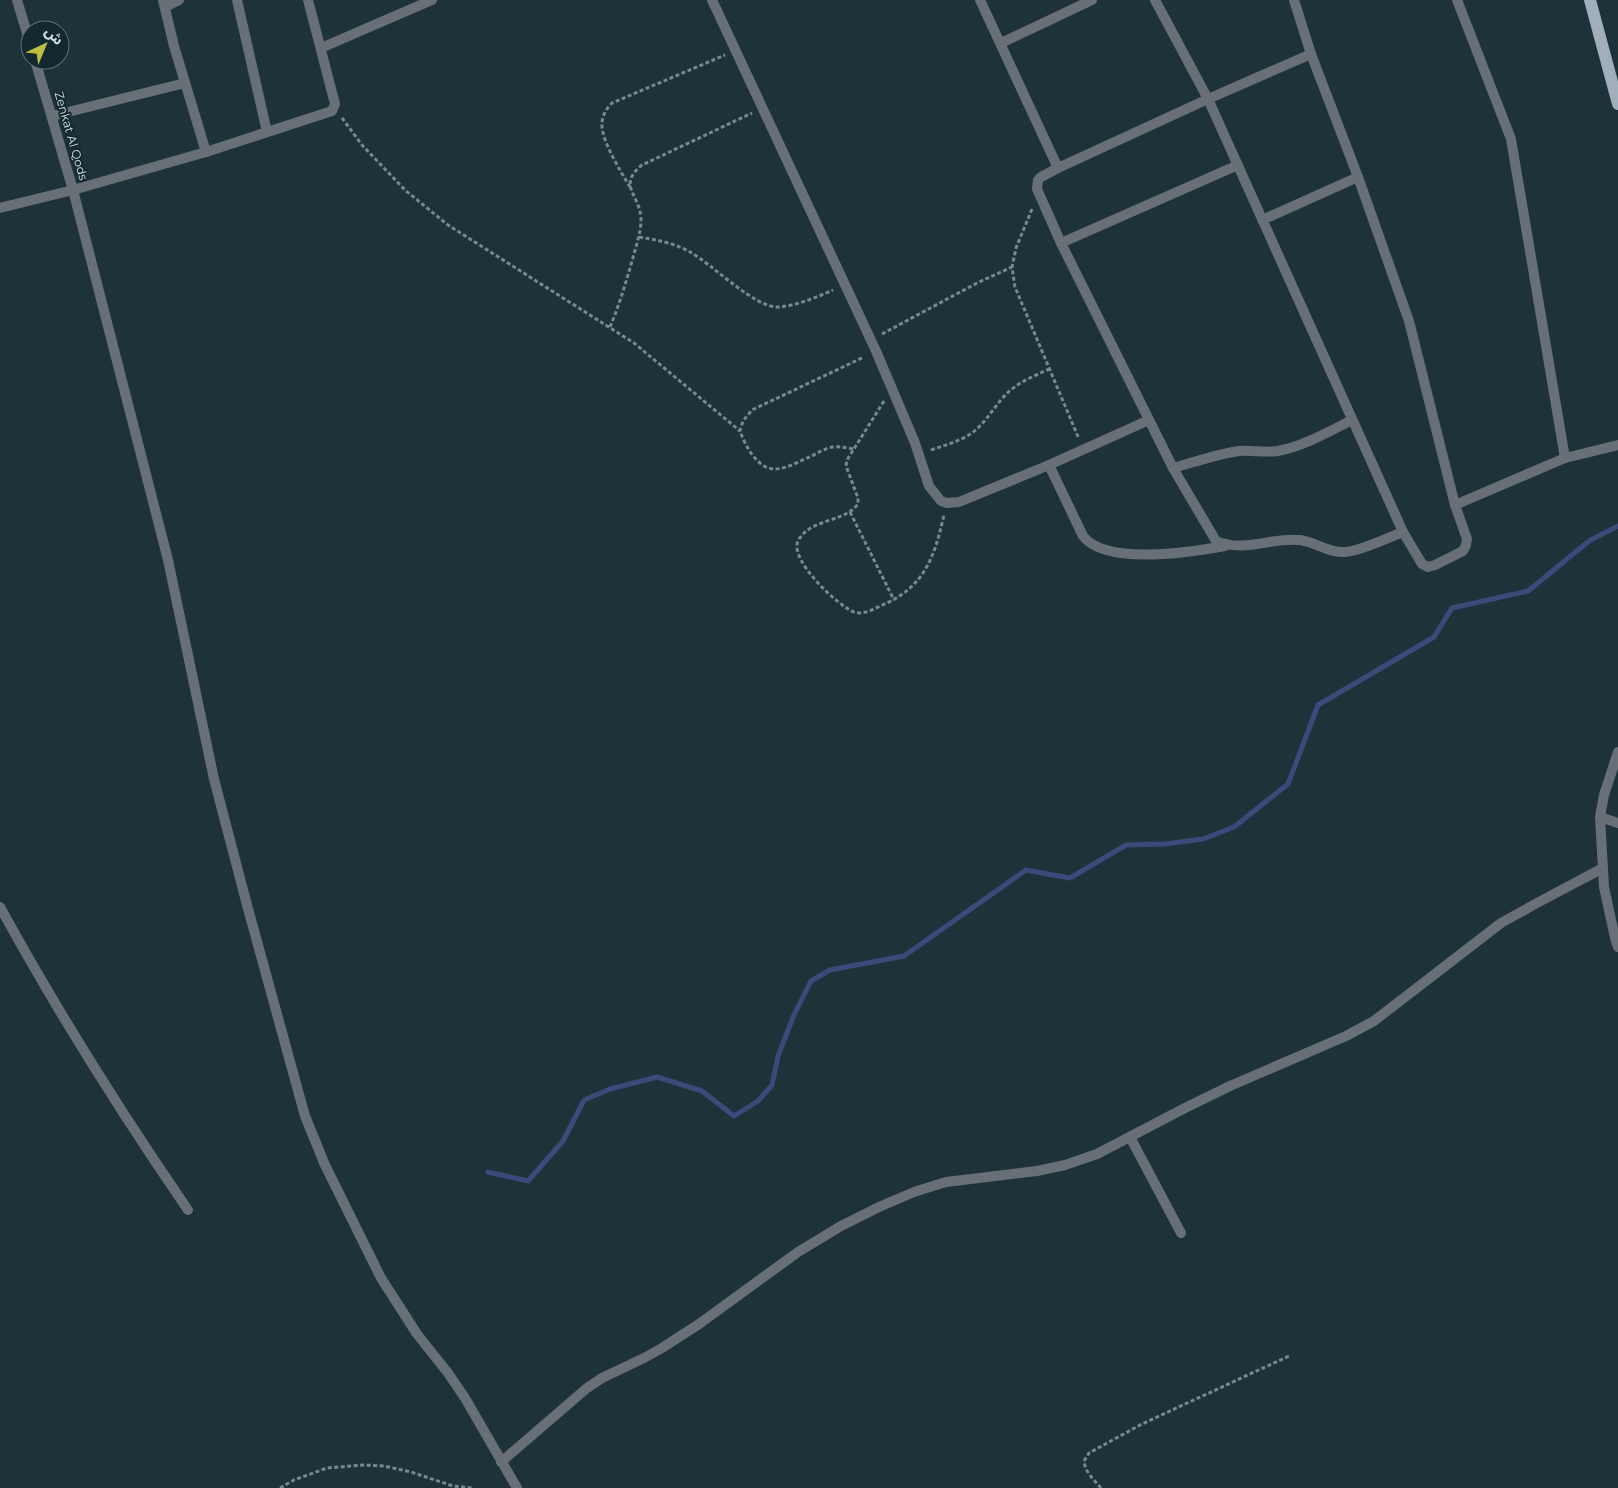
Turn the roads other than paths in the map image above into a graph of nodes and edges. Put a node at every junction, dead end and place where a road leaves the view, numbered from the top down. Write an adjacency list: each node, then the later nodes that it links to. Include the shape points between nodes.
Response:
1 (17, 0): 14 (street)
2 (179, 0): 13 (street)
3 (238, 0): 23 (street)
4 (308, 0): 16 (street)
5 (432, 0): 16 (street)
6 (712, 0): 36 (street, via 876,351 929,486 941,501 959,502)
7 (980, 0): 15 (street)
8 (1092, 0): 15 (street)
9 (1155, 0): 20 (street)
10 (1294, 0): 17 (street)
11 (1457, 0): 35 (street, via 1511,139)
12 (1590, 0): 21 (main road)
13 (164, 3): 19 (street)
14 (23, 20)
15 (1000, 43): 26 (street)
16 (321, 48): 23 (street, via 334,108 329,113)
17 (1311, 54): 20 (street); 27 (street)
18 (38, 70): 22 (street, Zenkat Al Qods)
19 (185, 83): 22 (street); 24 (street)
20 (1208, 99): 25 (street); 26 (street)
21 (1618, 104)
22 (52, 116): 28 (street, Zenkat Al Qods)
23 (267, 132): 24 (street)
24 (206, 152): 28 (street)
25 (1238, 165): 30 (street); 31 (street)
26 (1058, 168): 31 (street, via 1041,177 1037,189)
27 (1358, 178): 30 (street); 38 (street, via 1409,321)
28 (74, 190): 29 (street); 50 (street, Zenkat Al Qods, via 168,560 214,779 305,1116 325,1165 381,1278 417,1334 448,1373)
29 (0, 208)
30 (1262, 220): 33 (street)
31 (1061, 243): 32 (street)
32 (1149, 420): 36 (street); 37 (street)
33 (1352, 420): 37 (street, via 1297,446 1277,451 1228,453); 39 (street)
34 (1618, 445): 35 (street)
35 (1565, 458): 38 (street)
36 (1049, 465): 40 (street, via 1082,536 1093,545 1110,552 1131,554)
37 (1173, 468): 40 (street, via 1210,533)
38 (1455, 505): 39 (street, via 1467,539 1463,551 1428,567 1422,564)
39 (1403, 532): 40 (street, via 1343,552 1300,540)
40 (1226, 546)
41 (1618, 752): 42 (street)
42 (1600, 817): 43 (street); 44 (street)
43 (1618, 823)
44 (1603, 868): 46 (street); 47 (street, via 1501,923 1374,1021 1221,1090)
45 (0, 906): 48 (street, via 84,1052)
46 (1618, 947)
47 (1130, 1137): 49 (street); 50 (street, via 1097,1154 1065,1165 946,1182 879,1207 841,1226 798,1252 669,1344 587,1388)
48 (188, 1210)
49 (1180, 1233)
50 (500, 1462): 51 (street, Zenkat Al Qods)
51 (517, 1488)

